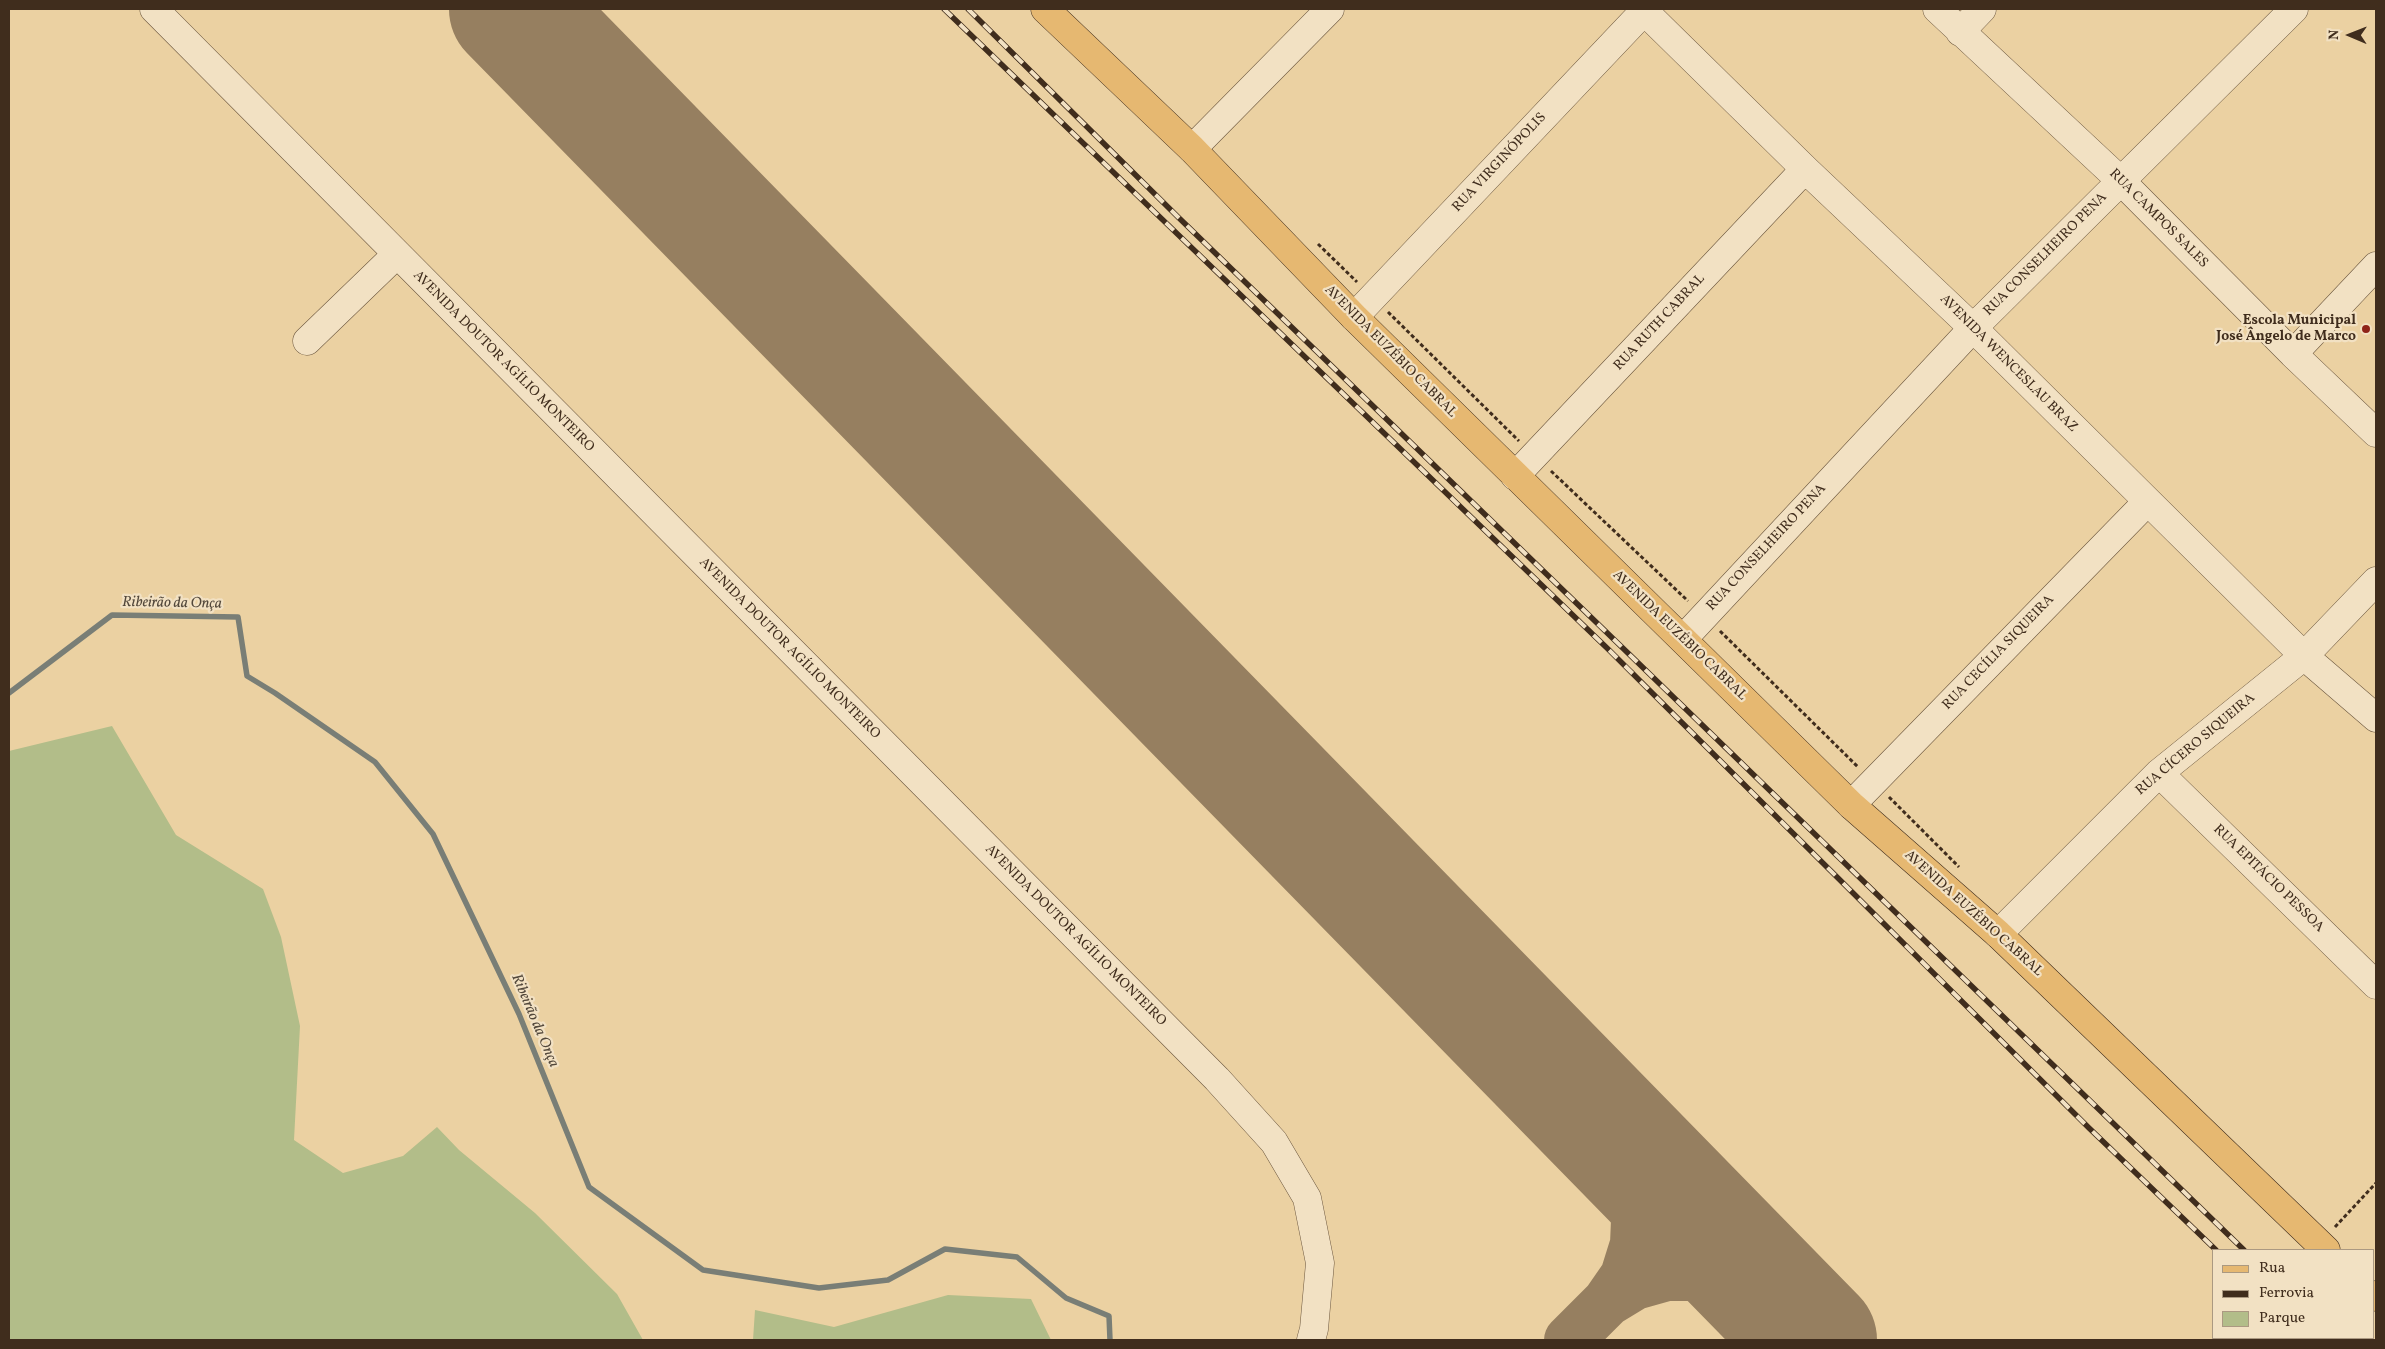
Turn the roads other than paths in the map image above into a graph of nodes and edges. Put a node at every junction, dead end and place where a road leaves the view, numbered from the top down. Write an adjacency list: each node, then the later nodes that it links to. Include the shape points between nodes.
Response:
1 (154, 9): 12 (street, AVENIDA DOUTOR AGÍLIO MONTEIRO)
2 (1045, 9): 9 (main road, AVENIDA EUZÉBIO CABRAL)
3 (1330, 9): 9 (street)
4 (1937, 9): 8 (street, RUA CAMPOS SALES)
5 (1982, 9): 8 (street)
6 (2294, 9): 11 (street, RUA CONSELHEIRO PENA)
7 (1644, 10): 10 (street, AVENIDA WENCESLAU BRAZ); 14 (street, RUA VIRGINÓPOLIS)
8 (1960, 32): 11 (street, RUA CAMPOS SALES)
9 (1192, 149): 14 (main road, AVENIDA EUZÉBIO CABRAL)
10 (1805, 169): 15 (street, AVENIDA WENCESLAU BRAZ); 19 (street, RUA RUTH CABRAL)
11 (2121, 182): 15 (street, RUA CONSELHEIRO PENA); 17 (street, RUA CAMPOS SALES)
12 (396, 255): 16 (street); 30 (street, AVENIDA DOUTOR AGÍLIO MONTEIRO, via 1218,1079 1274,1142 1307,1198 1320,1264)
13 (2376, 266): 17 (street)
14 (1354, 318): 19 (main road, AVENIDA EUZÉBIO CABRAL)
15 (1972, 328): 20 (street, AVENIDA WENCESLAU BRAZ); 22 (street, RUA CONSELHEIRO PENA)
16 (307, 341)
17 (2293, 354): 18 (street, RUA CAMPOS SALES)
18 (2376, 433)
19 (1515, 476): 22 (main road, AVENIDA EUZÉBIO CABRAL)
20 (2146, 502): 23 (street, AVENIDA WENCESLAU BRAZ); 26 (street, RUA CECÍLIA SIQUEIRA)
21 (2376, 581): 23 (street, RUA CÍCERO SIQUEIRA)
22 (1683, 639): 26 (main road, AVENIDA EUZÉBIO CABRAL)
23 (2304, 656): 24 (street, AVENIDA WENCESLAU BRAZ); 25 (street, RUA CÍCERO SIQUEIRA)
24 (2376, 718)
25 (2160, 773): 27 (street, RUA CÍCERO SIQUEIRA); 28 (street, RUA EPITÁCIO PESSOA)
26 (1851, 805): 27 (main road, AVENIDA EUZÉBIO CABRAL)
27 (1998, 934): 29 (main road, AVENIDA EUZÉBIO CABRAL)
28 (2376, 985)
29 (2322, 1247)
30 (1311, 1340)

